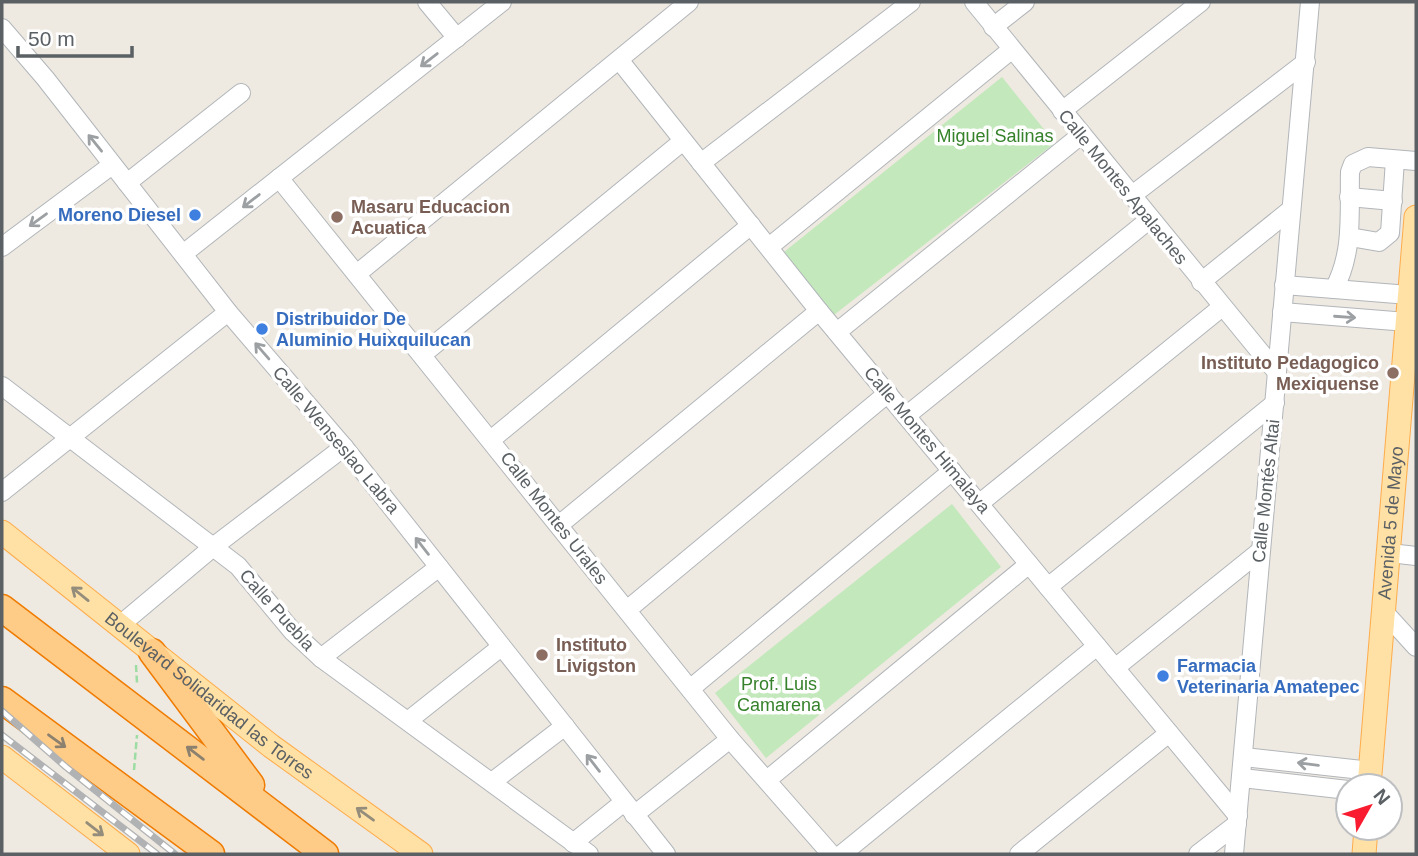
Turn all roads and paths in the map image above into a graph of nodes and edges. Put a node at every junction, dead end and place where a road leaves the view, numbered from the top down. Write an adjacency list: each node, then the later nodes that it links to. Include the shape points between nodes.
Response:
1 (427, 2): 11 (street)
2 (502, 2): 11 (street)
3 (689, 2): 13 (street)
4 (911, 2): 21 (street)
5 (974, 2): 9 (street, Calle Montes Apalaches)
6 (1025, 2): 9 (street)
7 (1201, 2): 16 (street)
8 (1310, 2): 14 (street, Calle Montés Altai)
9 (993, 27): 12 (street, Calle Montes Apalaches)
10 (2, 28): 22 (street, Calle Wenseslao Labra, one-way to 10)
11 (457, 38): 23 (street, one-way to 23)
12 (1012, 50): 16 (street, Calle Montes Apalaches); 34 (street)
13 (620, 61): 18 (street, Calle Montes Himalaya); 37 (street)
14 (1307, 62): 25 (street); 28 (street, Calle Montés Altai)
15 (241, 93): 24 (street)
16 (1062, 111): 17 (street, Calle Montes Apalaches)
17 (1082, 135): 25 (street, Calle Montes Apalaches); 48 (street)
18 (683, 141): 21 (street, Calle Montes Himalaya); 49 (street)
19 (1395, 160): 20 (street); 26 (street, via 1368,157 1353,164); 27 (street)
20 (1416, 161)
21 (701, 163): 31 (street, Calle Montes Himalaya)
22 (112, 165): 24 (street, Calle Wenseslao Labra); 33 (street, one-way to 33)
23 (279, 178): 35 (street, one-way to 35); 37 (street, Calle Montes Urales)
24 (127, 183): 35 (street, Calle Wenseslao Labra)
25 (1131, 196): 30 (street, Calle Montes Apalaches)
26 (1349, 197): 27 (street); 32 (street)
27 (1393, 201): 32 (street, via 1392,227 1385,239)
28 (1289, 211): 38 (street); 39 (street, Calle Montés Altai)
29 (1416, 217): 42 (main road, Avenida 5 de Mayo)
30 (1150, 219): 38 (street, Calle Montes Apalaches); 54 (street)
31 (751, 225): 34 (street, Calle Montes Himalaya); 56 (street)
32 (1350, 237): 36 (street)
33 (2, 247)
34 (769, 247): 44 (street, Calle Montes Himalaya)
35 (183, 254): 45 (street, Calle Wenseslao Labra)
36 (1346, 264): 40 (street); 41 (street)
37 (358, 273): 49 (street, Calle Montes Urales)
38 (1201, 282): 43 (street, Calle Montes Apalaches)
39 (1284, 285): 40 (street); 46 (street, Calle Montés Altai)
40 (1334, 289): 41 (street)
41 (1353, 291): 42 (street)
42 (1413, 297): 47 (main road, Avenida 5 de Mayo)
43 (1222, 307): 50 (street, Calle Montes Apalaches); 60 (street)
44 (819, 311): 48 (street, Calle Montes Himalaya); 61 (street)
45 (228, 312): 55 (street); 57 (street, Calle Wenseslao Labra, one-way to 45)
46 (1282, 312): 47 (street, one-way to 47); 50 (street, Calle Montés Altai)
47 (1412, 321): 65 (main road, Avenida 5 de Mayo)
48 (837, 332): 52 (street, Calle Montes Himalaya)
49 (423, 354): 56 (street, Calle Montes Urales)
50 (1275, 370): 53 (street, Calle Montés Altai)
51 (2, 386): 55 (street, Calle Puebla)
52 (888, 393): 54 (street, Calle Montes Himalaya); 71 (street)
53 (1275, 403): 64 (street, Calle Montés Altai); 69 (street)
54 (906, 416): 58 (street, Calle Montes Himalaya)
55 (69, 437): 59 (street); 63 (street, Calle Puebla)
56 (492, 439): 61 (street, Calle Montes Urales)
57 (344, 447): 63 (street); 68 (street, Calle Wenseslao Labra, one-way to 57)
58 (952, 471): 60 (street, Calle Montes Himalaya); 79 (street)
59 (2, 492)
60 (980, 503): 67 (street, Calle Montes Himalaya)
61 (559, 525): 71 (street, Calle Montes Urales)
62 (2, 532): 73 (main road, Boulevard Solidaridad las Torres, one-way to 62)
63 (213, 547): 73 (street); 77 (street, Calle Puebla, via 238,566)
64 (1259, 552): 78 (street); 87 (street, Calle Montés Altai)
65 (1390, 553): 66 (street); 72 (main road, Avenida 5 de Mayo)
66 (1416, 556)
67 (1029, 564): 69 (street, Calle Montes Himalaya); 91 (street)
68 (439, 567): 75 (street, Calle Wenseslao Labra); 77 (street)
69 (1048, 587): 74 (street, Calle Montes Himalaya)
70 (2, 608): 81 (highway)
71 (627, 610): 79 (street, Calle Montes Urales)
72 (1386, 614): 76 (street); 88 (main road, Avenida 5 de Mayo)
73 (135, 638): 81 (path); 95 (highway); 102 (main road, Boulevard Solidaridad las Torres, one-way to 73, via 271,746)
74 (1097, 646): 78 (street, Calle Montes Himalaya); 106 (street)
75 (501, 647): 82 (street); 83 (street, Calle Wenseslao Labra)
76 (1416, 647)
77 (321, 658): 82 (street, Calle Puebla)
78 (1115, 668): 84 (street, Calle Montes Himalaya)
79 (690, 689): 85 (street, Calle Montes Urales)
80 (2, 700): 94 (highway, one-way to 94)
81 (139, 711): 94 (path); 95 (highway, one-way to 81)
82 (409, 720): 92 (street, Calle Puebla)
83 (565, 726): 92 (street); 96 (street, Calle Wenseslao Labra, one-way to 83)
84 (1169, 733): 97 (street, Calle Montes Himalaya); 107 (street)
85 (730, 739): 91 (street, Calle Montes Urales); 96 (street)
86 (2, 757): 99 (main road, one-way to 99)
87 (1244, 757): 89 (street, one-way to 87); 90 (street, Calle Montés Altai)
88 (1371, 772)
89 (1334, 773)
90 (1242, 778): 93 (street); 97 (street, Calle Montés Altai)
91 (767, 779): 105 (street, Calle Montes Urales)
92 (492, 782): 98 (street, Calle Puebla)
93 (1334, 788)
94 (132, 795): 100 (highway)
95 (269, 809): 101 (highway)
96 (629, 809): 98 (street); 104 (street, Calle Wenseslao Labra)
97 (1237, 820): 108 (street); 109 (street, Calle Montés Altai)
98 (573, 843): 103 (street, Calle Puebla)
99 (128, 854)
100 (211, 854)
101 (325, 854)
102 (421, 854)
103 (589, 854)
104 (666, 854)
105 (831, 854)
106 (842, 854)
107 (1020, 854)
108 (1198, 854)
109 (1234, 854)

